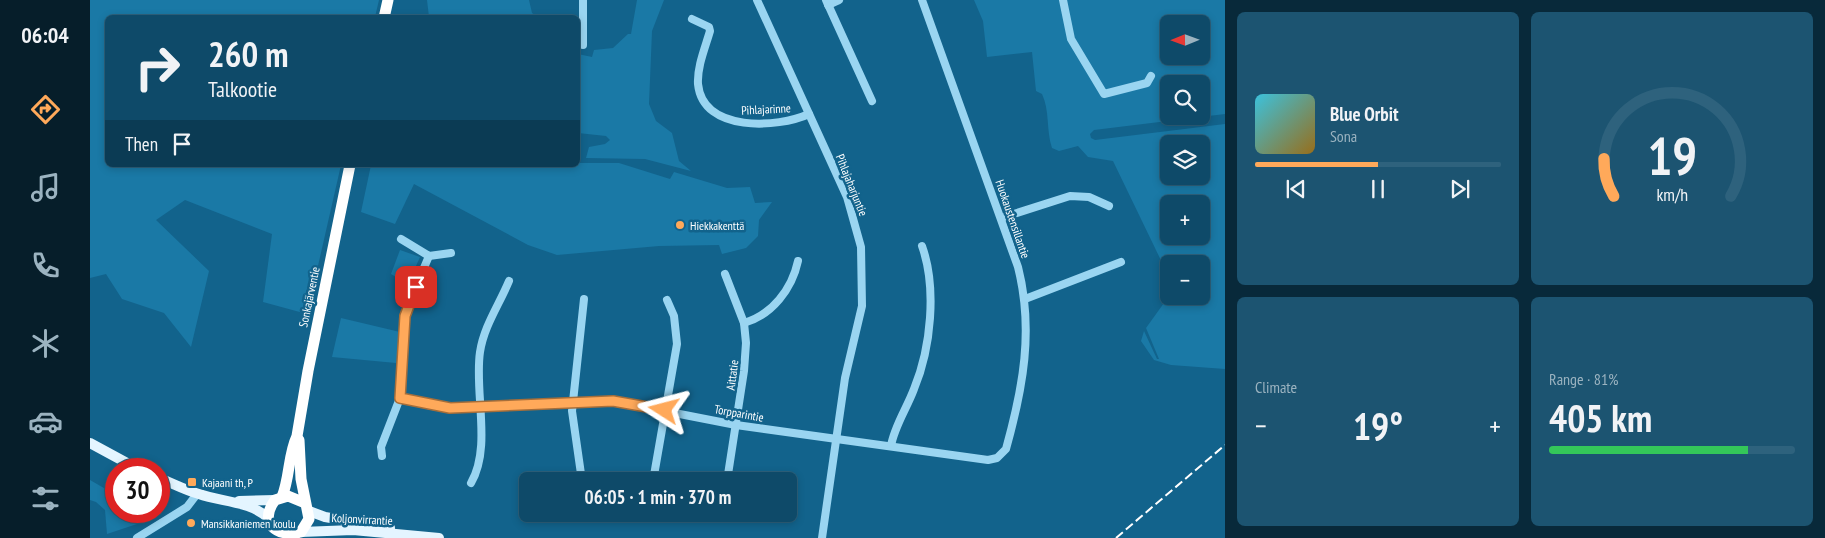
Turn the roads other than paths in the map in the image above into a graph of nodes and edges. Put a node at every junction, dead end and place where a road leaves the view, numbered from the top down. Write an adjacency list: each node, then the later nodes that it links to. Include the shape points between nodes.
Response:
1 (388, 0): 8 (highway)
2 (583, 0): 10 (street)
3 (757, 0): 13 (street, Pihlajaharjuntie)
4 (839, 0): 7 (street)
5 (922, 0): 16 (street, Huokaustensillantie)
6 (1063, 0): 11 (street, via 1071,39 1104,94 1147,83)
7 (827, 3): 12 (street)
8 (385, 15)
9 (692, 19): 13 (street, Pihlajarinne, via 709,27 698,82 702,97 716,113 733,122 758,124 796,120)
10 (583, 44)
11 (1151, 76)
12 (872, 101)
13 (809, 114): 35 (street, Pihlajaharjuntie, via 847,197 861,247 863,269 859,328 847,371)
14 (350, 167): 34 (highway, Sonkajärventie)
15 (1109, 206): 16 (street, via 1090,197 1070,196)
16 (1001, 218): 26 (street, Huokaustensillantie)
17 (401, 239): 20 (street)
18 (922, 246): 37 (street, via 928,263 930,288 928,331 916,386)
19 (451, 254): 20 (street)
20 (429, 256): 29 (street, via 405,316)
21 (798, 261): 28 (street, via 781,298 768,311)
22 (1121, 262): 26 (street)
23 (725, 274): 28 (street, Aittatie)
24 (509, 281): 31 (street, via 482,341)
25 (584, 299): 30 (street)
26 (1025, 299): 38 (street, Huokaustensillantie, via 1024,371)
27 (667, 300): 32 (street, via 674,316 677,344)
28 (744, 322): 33 (street, Aittatie, via 746,356)
29 (400, 398): 31 (street, Torpparintie, via 432,406); 39 (street, via 381,447)
30 (572, 403): 31 (street, Torpparintie); 32 (street, Torpparintie, via 613,401); 41 (street)
31 (480, 408): 44 (street, via 480,456)
32 (664, 410): 33 (street, Torpparintie); 42 (street)
33 (736, 425): 35 (street, Torpparintie); 43 (street, Aittatie)
34 (297, 436): 47 (highway, Sonkajärventie, via 289,474); 49 (highway, Sonkajärventie)
35 (836, 439): 37 (street, Torpparintie); 55 (street, Pihlajaharjuntie)
36 (90, 443): 40 (main road)
37 (891, 446): 38 (street, Torpparintie, via 988,460)
38 (1004, 453)
39 (382, 456)
40 (118, 458)
41 (581, 472)
42 (654, 472)
43 (728, 472)
44 (471, 482)
45 (170, 483): 46 (main road)
46 (197, 494): 48 (main road); 53 (street, via 187,507)
47 (279, 498): 48 (main road); 49 (highway, via 294,497); 50 (highway)
48 (228, 501): 50 (main road, via 263,513)
49 (307, 507): 51 (highway, via 307,526); 52 (main road, Koljonvirrantie, via 325,517)
50 (271, 528): 51 (highway)
51 (295, 535): 52 (main road, Koljonvirrantie, via 329,529)
52 (420, 535): 54 (main road, Koljonvirrantie)
53 (138, 538)
54 (439, 538)
55 (822, 538)

